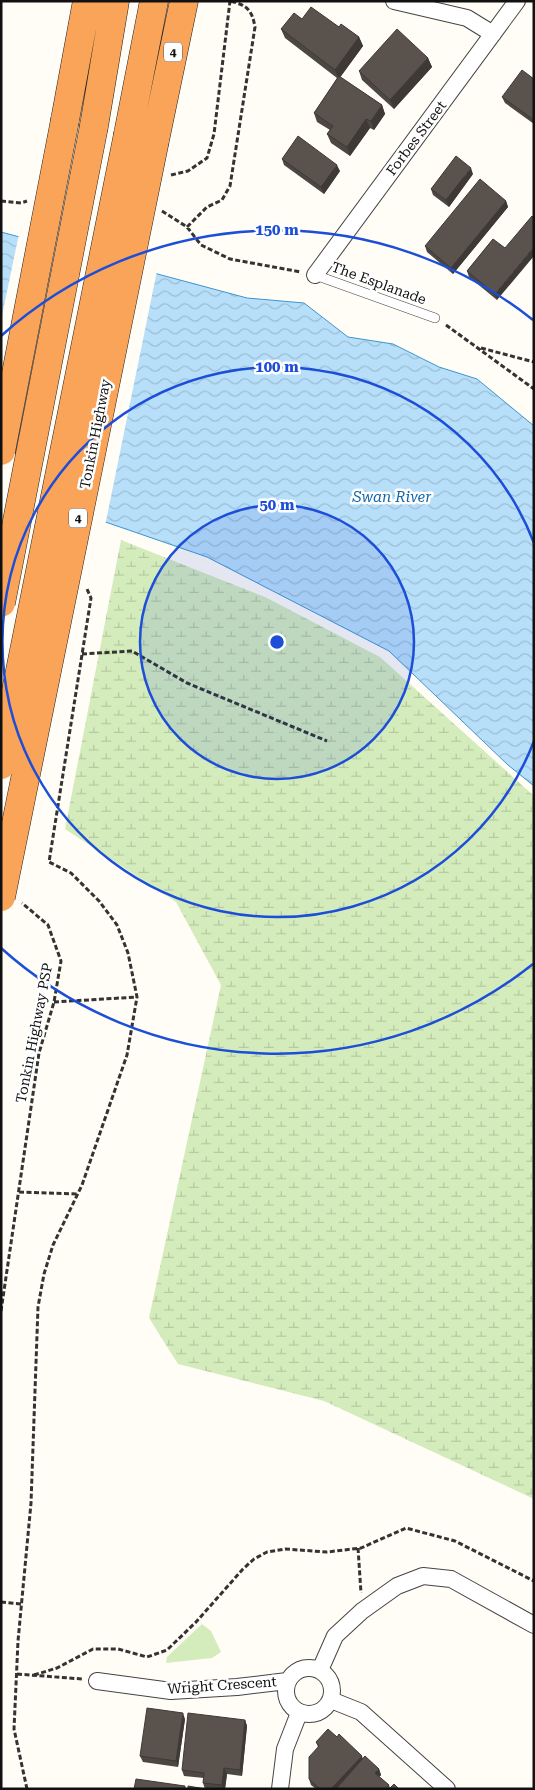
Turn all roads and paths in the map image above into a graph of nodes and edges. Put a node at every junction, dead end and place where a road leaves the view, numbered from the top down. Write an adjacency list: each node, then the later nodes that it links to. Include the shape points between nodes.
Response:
1 (73, 1): 11 (highway)
2 (87, 1): 11 (highway)
3 (115, 1): 22 (highway, bridge, via 94,126)
4 (154, 1): 25 (highway, Tonkin Highway, bridge)
5 (184, 1): 12 (highway, Tonkin Highway / 4)
6 (194, 1): 12 (highway)
7 (230, 1): 13 (path, via 214,134 207,158 188,171); 15 (path, via 244,4 252,12 255,27 230,186 222,200 207,208)
8 (394, 1): 10 (street, via 467,18)
9 (517, 1): 10 (street, Forbes Street)
10 (493, 34): 16 (street, Forbes Street)
11 (71, 78): 21 (highway, bridge)
12 (162, 104): 27 (highway, Tonkin Highway / 4, bridge)
13 (170, 175)
14 (155, 207): 15 (path)
15 (187, 227): 16 (path, via 201,245 230,259)
16 (314, 275): 17 (lane, The Esplanade)
17 (435, 318): 18 (path)
18 (478, 347): 19 (path); 20 (path)
19 (534, 362)
20 (534, 389)
21 (1, 451)
22 (1, 602)
23 (82, 654): 24 (path, via 132,651 187,683)
24 (327, 741)
25 (1, 765)
26 (49, 862): 28 (path, via 71,873 117,925 128,953)
27 (11, 899): 29 (path, Tonkin Highway PSP, via 48,926 56,944 61,960)
28 (137, 997): 29 (path); 31 (path, via 127,1055)
29 (54, 1002): 30 (path, Tonkin Highway PSP, via 39,1053)
30 (19, 1192): 31 (path); 32 (path, Tonkin Highway PSP)
31 (77, 1194): 36 (path, via 53,1245 38,1307 30,1503)
32 (1, 1311)
33 (358, 1548): 34 (path, via 406,1528 455,1542); 37 (path); 41 (path, via 327,1552 285,1549 267,1552 254,1559 167,1650 147,1657 118,1649 93,1649)
34 (534, 1581)
35 (1, 1602): 36 (path)
36 (22, 1604): 40 (path)
37 (362, 1611): 38 (street, via 397,1586 423,1576 451,1579); 39 (street, via 335,1636)
38 (534, 1625)
39 (320, 1670): 43 (street, via 302,1668); 44 (street, via 331,1683)
40 (17, 1674): 41 (path); 46 (path, via 14,1728)
41 (34, 1676): 42 (path)
42 (97, 1681): 43 (street, Wright Crescent, via 171,1691)
43 (288, 1681): 45 (street, via 285,1690 287,1700)
44 (331, 1700): 45 (street, via 318,1713); 48 (street, via 361,1712)
45 (300, 1713): 47 (street, via 285,1749)
46 (27, 1789)
47 (280, 1789)
48 (447, 1789)

